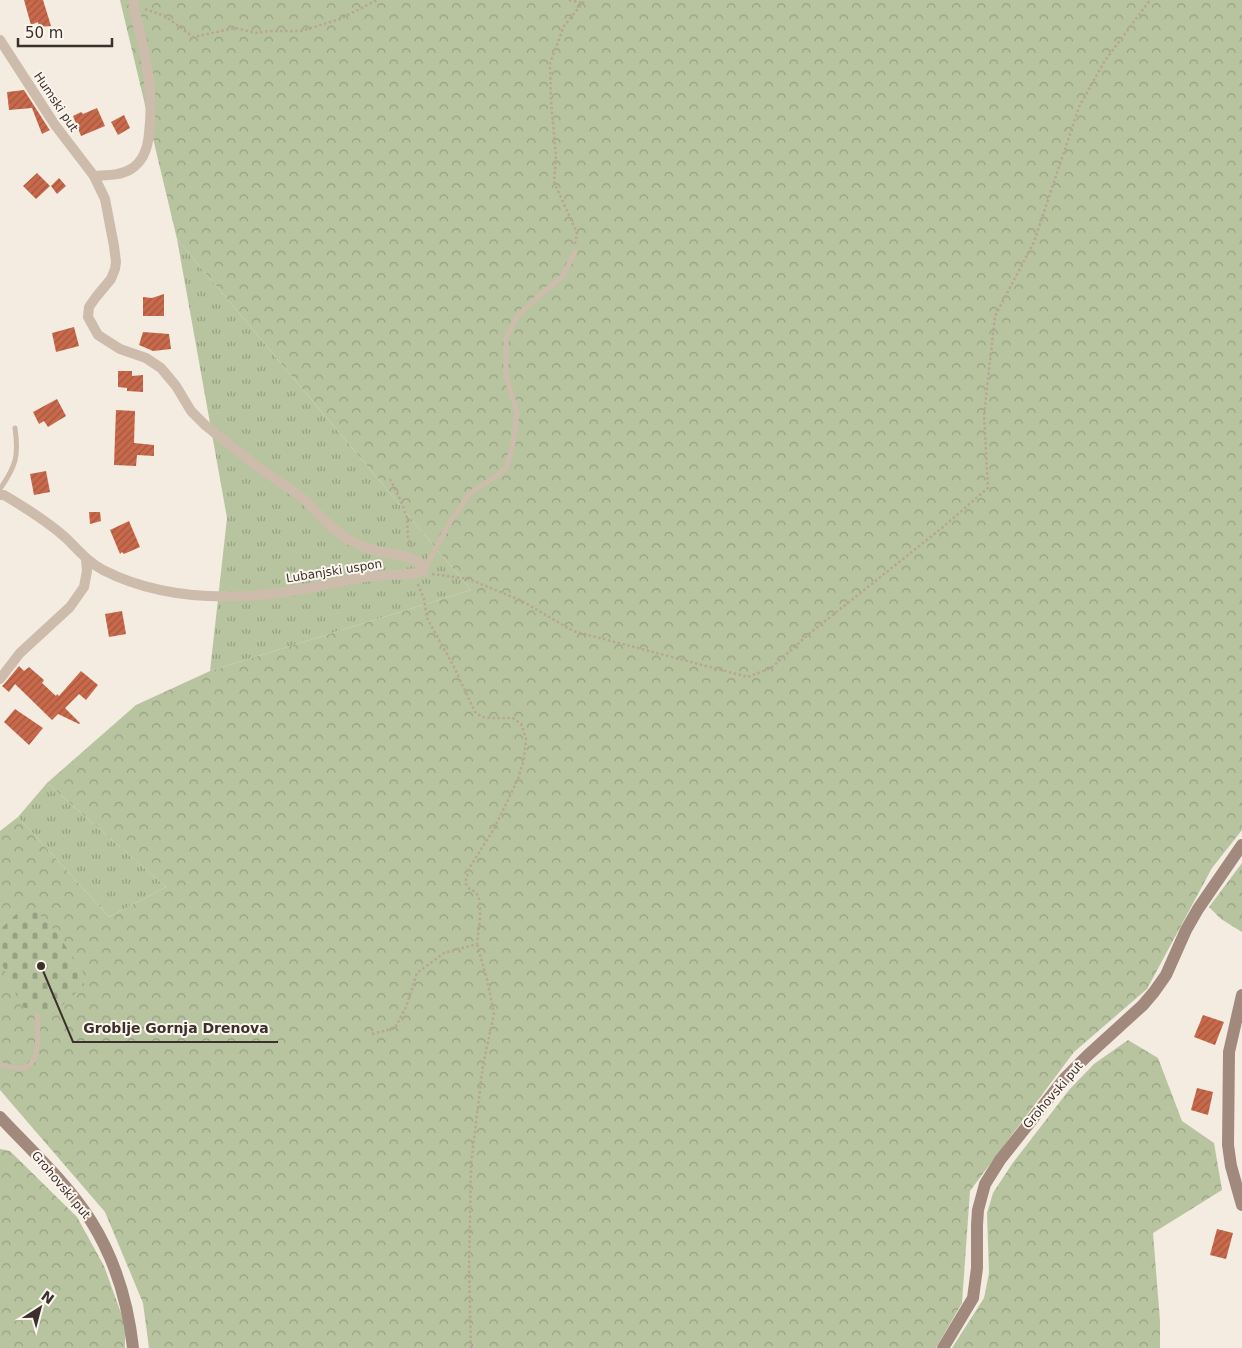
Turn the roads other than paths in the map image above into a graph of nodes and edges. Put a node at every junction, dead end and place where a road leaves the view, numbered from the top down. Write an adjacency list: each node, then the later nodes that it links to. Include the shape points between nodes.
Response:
1 (133, 3): 3 (street, via 150,81 152,111 149,138 140,163 130,170)
2 (0, 40): 3 (street, Humski put, via 55,125)
3 (94, 176): 5 (street, Humski put, via 105,199 116,262 111,279 89,307 88,317 98,335 106,341)
4 (575, 252): 10 (lane, via 562,277 517,316 506,338 506,376 517,413 506,469 469,494)
5 (155, 363): 10 (street, Lubanjski uspon, via 173,381 191,411 205,425 304,499 347,539 381,552 405,556)
6 (15, 428): 7 (lane, via 18,446 15,464)
7 (0, 489)
8 (0, 495): 9 (street, Lubanjski uspon, via 37,515)
9 (86, 559): 10 (street, Lubanjski uspon, via 104,570 162,592 218,597 270,594); 11 (street, via 84,587 70,607 20,653)
10 (419, 570)
11 (0, 679)
12 (1242, 845): 19 (main road, Grohovski put, via 1198,909 1166,975 1154,992 1065,1078 984,1184 976,1226 977,1268 973,1298)
13 (1242, 995): 17 (main road, via 1229,1052 1228,1145)
14 (37, 1015): 15 (lane, via 38,1039 30,1065 24,1068)
15 (0, 1065)
16 (0, 1117): 18 (main road, Grohovski put, via 70,1193 91,1221 121,1284)
17 (1242, 1205)
18 (133, 1348)
19 (943, 1348)

